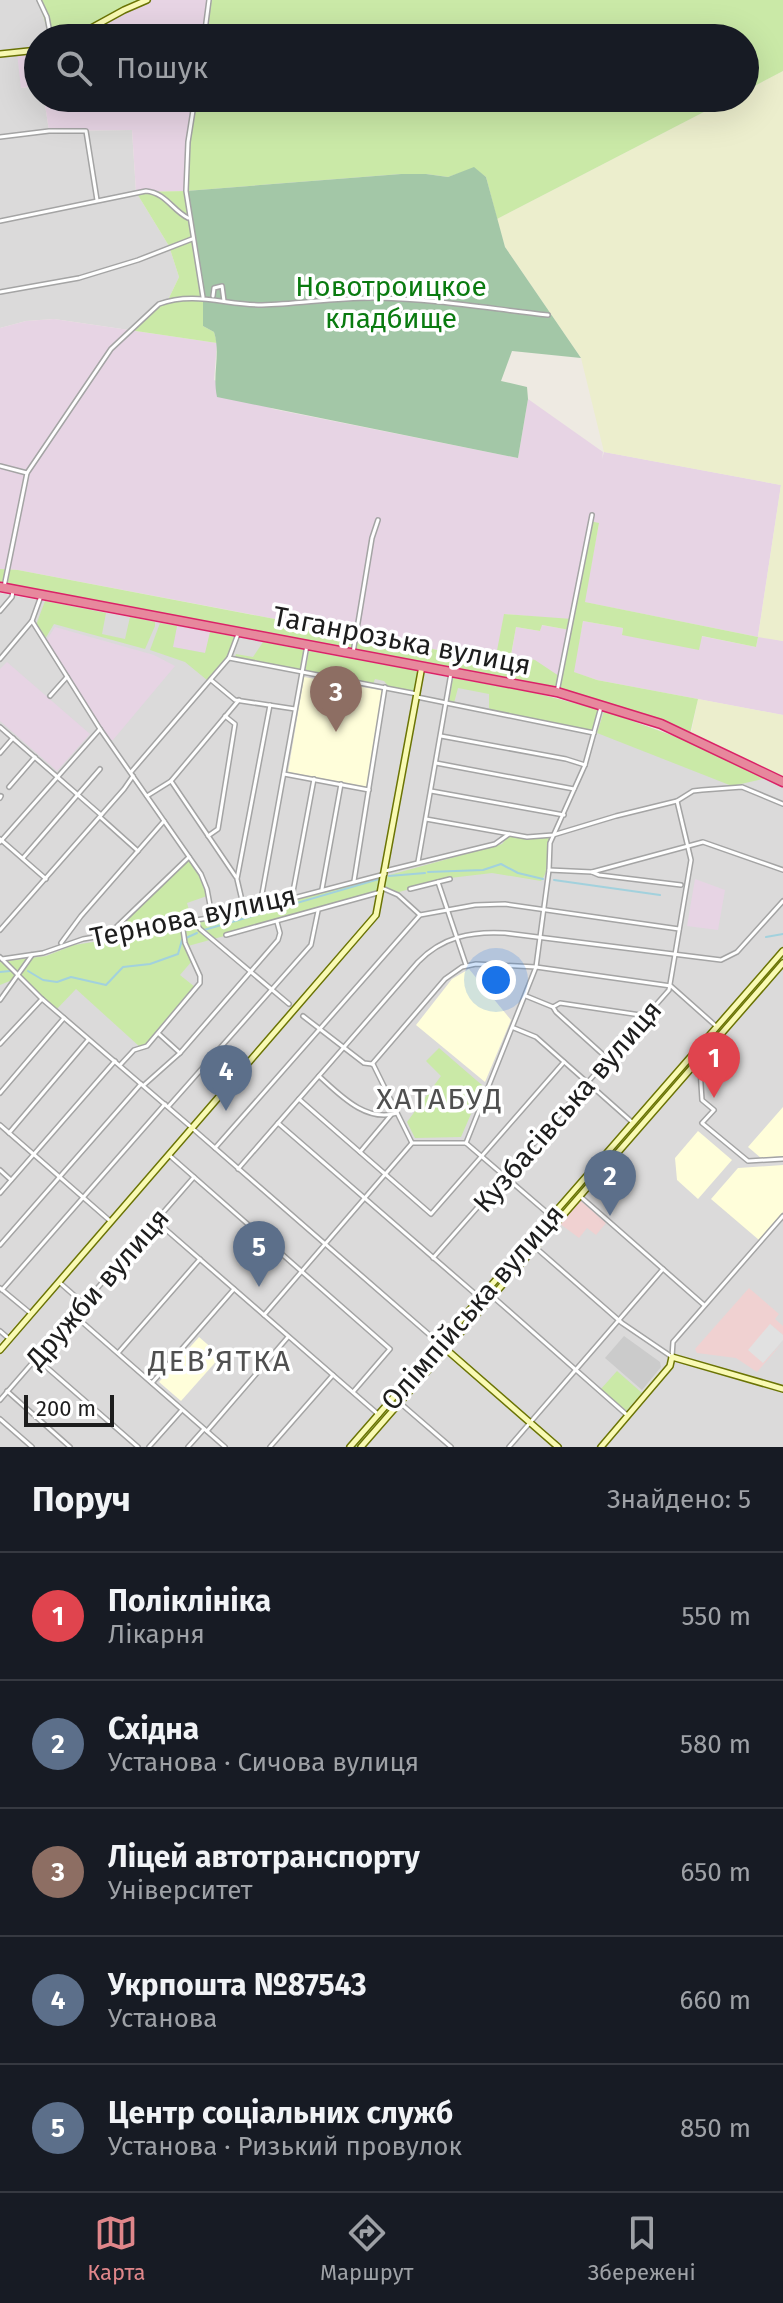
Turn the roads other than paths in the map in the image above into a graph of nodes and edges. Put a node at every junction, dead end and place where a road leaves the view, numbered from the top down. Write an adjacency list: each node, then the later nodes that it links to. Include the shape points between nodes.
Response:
1 (39, 0): 4 (street)
2 (147, 0): 5 (main road)
3 (209, 0): 6 (street)
4 (48, 24)
5 (98, 24)
6 (206, 24)
7 (24, 51): 8 (main road)
8 (0, 54)
9 (193, 112): 12 (street, via 186,172)
10 (0, 137): 11 (street, via 86,131)
11 (97, 200): 12 (street, via 158,192); 13 (street)
12 (188, 218): 14 (street)
13 (0, 221)
14 (193, 239): 15 (street, via 79,278); 16 (street)
15 (0, 292)
16 (203, 297): 17 (street); 21 (street, via 159,304 129,330)
17 (212, 298): 18 (street); 18 (street, via 214,288 222,286)
18 (224, 301): 19 (street, via 259,305 377,298)
19 (548, 315)
20 (0, 466): 21 (street)
21 (27, 473): 24 (street)
22 (592, 515): 39 (street)
23 (378, 520): 30 (street)
24 (7, 590): 25 (highway, Таганрозька вулиця); 26 (street)
25 (41, 595): 27 (street); 28 (highway, Таганрозька вулиця)
26 (0, 611)
27 (32, 621): 32 (street); 36 (street)
28 (239, 632): 29 (highway, Таганрозька вулиця); 31 (street)
29 (307, 644): 30 (highway, Таганрозька вулиця); 35 (street)
30 (353, 653): 33 (highway, Таганрозька вулиця)
31 (229, 658): 35 (street); 37 (street)
32 (0, 659)
33 (423, 665): 34 (highway, Таганрозька вулиця); 41 (main road)
34 (451, 671): 39 (highway, Таганрозька вулиця); 44 (street)
35 (302, 673): 38 (street); 47 (street)
36 (67, 677): 42 (street); 51 (street)
37 (211, 680): 40 (street); 60 (street)
38 (385, 687): 41 (street); 69 (street)
39 (557, 692): 45 (highway, Таганрозька вулиця)
40 (225, 694): 43 (street); 48 (street)
41 (417, 695): 44 (street); 90 (main road)
42 (50, 696)
43 (239, 700): 46 (street); 48 (street)
44 (446, 702): 52 (street); 53 (street)
45 (602, 704): 52 (street); 65 (highway, Таганрозька вулиця, via 685,734)
46 (270, 705): 47 (street); 93 (street)
47 (295, 709): 61 (street)
48 (230, 710): 49 (street)
49 (225, 716): 64 (street); 81 (street, via 235,724 218,829)
50 (0, 727): 54 (street)
51 (100, 729): 60 (street); 62 (street)
52 (594, 733): 58 (street)
53 (441, 736): 57 (street); 58 (street)
54 (13, 738): 55 (street); 56 (street)
55 (0, 753)
56 (35, 757): 62 (street); 67 (street)
57 (436, 763): 68 (street); 70 (street)
58 (585, 765): 68 (street)
59 (100, 769): 71 (street)
60 (132, 774): 72 (street); 76 (street)
61 (284, 774): 63 (street); 103 (street)
62 (57, 776): 71 (street); 82 (street)
63 (314, 779): 66 (street); 101 (street)
64 (171, 781): 72 (street); 81 (street)
65 (783, 782)
66 (341, 784): 69 (street); 98 (street)
67 (9, 787)
68 (574, 789): 75 (street)
69 (369, 790): 95 (street)
70 (431, 791): 75 (street); 77 (street)
71 (78, 795): 76 (street); 86 (street)
72 (147, 796): 78 (street)
73 (677, 801): 74 (street, via 693,791 742,787); 80 (street); 83 (street, Кузбасівська вулиця)
74 (783, 804)
75 (564, 815): 80 (street)
76 (101, 816): 84 (street); 92 (street)
77 (426, 819): 79 (street); 87 (street)
78 (164, 821): 84 (street); 85 (street)
79 (509, 834): 80 (street); 87 (street, Тернова вулиця, via 495,844)
80 (553, 835): 88 (street)
81 (208, 836): 93 (street)
82 (1, 840): 86 (street)
83 (688, 845): 89 (street, via 710,843); 91 (street); 113 (street, Кузбасівська вулиця, via 691,860)
84 (138, 851): 119 (street)
85 (189, 857): 109 (street, via 204,881); 115 (street)
86 (23, 858): 92 (street)
87 (418, 862): 90 (street, Тернова вулиця)
88 (549, 870): 91 (street); 105 (street)
89 (783, 870)
90 (385, 872): 95 (street, Тернова вулиця); 100 (main road)
91 (592, 872): 97 (street)
92 (46, 879): 114 (street)
93 (237, 879): 106 (street)
94 (450, 879): 96 (street)
95 (354, 881): 98 (street, Тернова вулиця)
96 (438, 882): 99 (street); 104 (street)
97 (681, 885)
98 (322, 889): 101 (street, Тернова вулиця)
99 (410, 889)
100 (381, 890): 107 (street, Тернова вулиця); 108 (street, via 398,895); 165 (main road, via 376,915)
101 (292, 897): 103 (street, Тернова вулиця)
102 (783, 901): 122 (street, via 730,958)
103 (260, 905): 106 (street, Тернова вулиця)
104 (446, 909): 105 (street, via 490,904); 108 (street); 117 (street)
105 (544, 909): 113 (street); 118 (street)
106 (245, 910): 109 (street, Тернова вулиця)
107 (318, 911): 111 (street, Тернова вулиця); 130 (street, via 311,945)
108 (420, 915): 141 (street)
109 (213, 917): 110 (street, Тернова вулиця)
110 (195, 921): 112 (street, Тернова вулиця); 127 (street)
111 (277, 922): 116 (street, Тернова вулиця); 127 (street, via 278,940)
112 (182, 923): 115 (street, Тернова вулиця); 143 (street, via 200,979)
113 (679, 929): 122 (street, Кузбасівська вулиця)
114 (0, 930)
115 (108, 935): 119 (street, Тернова вулиця)
116 (226, 935)
117 (456, 937): 118 (street); 125 (street); 146 (street, via 424,955)
118 (541, 937): 122 (street); 126 (street)
119 (61, 945): 121 (street, Тернова вулиця)
120 (783, 951): 139 (main road, Олімпійська вулиця)
121 (32, 955): 123 (street, Тернова вулиця); 128 (street)
122 (675, 955): 129 (street, Кузбасівська вулиця)
123 (1, 958): 128 (street)
124 (783, 963): 142 (main road, Олімпійська вулиця)
125 (466, 965): 126 (street); 152 (street, via 445,979)
126 (536, 967): 129 (street); 131 (street)
127 (251, 970): 130 (street); 147 (street)
128 (19, 975): 132 (street); 133 (street)
129 (671, 986): 137 (street, Кузбасівська вулиця); 139 (street)
130 (273, 989): 134 (street); 159 (street)
131 (526, 996): 135 (street); 140 (street)
132 (42, 999): 138 (street); 145 (street)
133 (0, 1000)
134 (289, 1004)
135 (553, 1007): 137 (street, via 560,1003); 148 (street)
136 (303, 1016): 141 (street)
137 (647, 1016): 148 (street, Кузбасівська вулиця)
138 (64, 1018): 144 (street); 157 (street)
139 (717, 1026): 142 (main road); 163 (main road, Олімпійська вулиця)
140 (514, 1028): 150 (street, via 535,1036); 168 (street)
141 (320, 1030): 146 (street); 169 (street)
142 (723, 1031): 151 (main road, Олімпійська вулиця)
143 (158, 1033): 147 (street); 153 (street)
144 (88, 1040): 149 (street); 166 (street)
145 (0, 1044)
146 (344, 1048): 152 (street); 154 (street)
147 (180, 1053): 156 (street)
148 (608, 1060): 155 (street, Кузбасівська вулиця)
149 (115, 1061): 153 (street); 171 (street)
150 (564, 1062): 155 (street); 173 (street)
151 (696, 1063): 174 (street, via 702,1100 714,1110 702,1123 748,1161); 183 (main road, Олімпійська вулиця)
152 (372, 1064): 160 (street)
153 (120, 1066): 156 (street)
154 (319, 1076): 158 (street); 161 (street, via 362,1110)
155 (587, 1083): 163 (street); 180 (street, Кузбасівська вулиця)
156 (143, 1085): 159 (street); 178 (street)
157 (0, 1093)
158 (299, 1099): 162 (street); 170 (street)
159 (167, 1106): 165 (street); 184 (street)
160 (397, 1113): 161 (street); 167 (street)
161 (391, 1115): 170 (street)
162 (278, 1123): 175 (street); 185 (street)
163 (633, 1123): 187 (main road, Олімпійська вулиця)
164 (0, 1125): 166 (street)
165 (193, 1126): 169 (street); 172 (main road)
166 (9, 1133): 171 (street)
167 (412, 1143): 168 (street); 177 (street)
168 (466, 1143): 173 (street)
169 (215, 1148): 175 (street)
170 (360, 1152): 177 (street)
171 (34, 1154): 178 (street); 181 (street)
172 (168, 1154): 179 (street); 188 (main road)
173 (482, 1156): 177 (street, via 431,1214); 180 (street)
174 (783, 1159)
175 (238, 1169): 191 (street)
176 (0, 1170): 181 (street)
177 (385, 1175): 185 (street)
178 (59, 1176): 184 (street); 192 (street)
179 (194, 1177): 189 (street, Дружби вулиця); 197 (street)
180 (505, 1177): 187 (street); 194 (street, Кузбасівська вулиця)
181 (11, 1180): 182 (street)
182 (0, 1193)
183 (579, 1196): 190 (main road, Олімпійська вулиця); 196 (street)
184 (84, 1198): 188 (street); 199 (street)
185 (365, 1198): 191 (street); 194 (street)
186 (783, 1216): 204 (street)
187 (551, 1217): 190 (main road); 202 (main road, Олімпійська вулиця)
188 (110, 1221): 198 (main road)
189 (156, 1221): 195 (street); 203 (street, Дружби вулиця)
190 (557, 1222): 193 (main road, Олімпійська вулиця)
191 (325, 1244): 197 (street); 212 (street)
192 (0, 1245)
193 (535, 1247): 201 (main road, Олімпійська вулиця); 208 (street)
194 (433, 1258): 202 (street)
195 (200, 1259): 200 (street); 215 (street)
196 (663, 1269): 204 (street); 208 (street)
197 (301, 1271): 207 (street); 223 (street, via 390,1349)
198 (58, 1281): 203 (street); 205 (main road)
199 (1, 1289): 205 (street)
200 (234, 1289): 207 (street); 220 (street)
201 (492, 1296): 214 (main road, Олімпійська вулиця); 218 (street)
202 (480, 1298): 212 (main road, Олімпійська вулиця)
203 (84, 1304): 206 (street, Дружби вулиця)
204 (704, 1305): 216 (street, via 673,1342)
205 (30, 1313): 211 (main road)
206 (74, 1315): 215 (street); 217 (street, Дружби вулиця)
207 (264, 1315): 210 (street)
208 (619, 1321): 216 (street); 218 (street)
209 (0, 1331): 211 (street)
210 (288, 1336): 219 (street); 231 (street)
211 (8, 1338): 213 (main road)
212 (440, 1344): 214 (main road); 227 (main road, Олімпійська вулиця)
213 (0, 1348)
214 (446, 1349): 225 (main road, Олімпійська вулиця); 230 (main road)
215 (118, 1353): 220 (street)
216 (672, 1357): 221 (main road); 228 (main road)
217 (36, 1358): 222 (street, Дружби вулиця); 234 (street)
218 (576, 1370): 228 (street); 230 (street)
219 (333, 1375): 223 (street); 238 (street)
220 (152, 1383): 226 (street)
221 (783, 1389)
222 (7, 1391): 224 (street, Дружби вулиця); 233 (street)
223 (353, 1392): 227 (street)
224 (0, 1400)
225 (399, 1402): 240 (main road, Олімпійська вулиця); 241 (street)
226 (182, 1409): 231 (street); 235 (street)
227 (379, 1415): 239 (main road, Олімпійська вулиця)
228 (628, 1415): 244 (main road)
229 (0, 1419): 232 (street)
230 (530, 1423): 242 (street); 243 (main road)
231 (206, 1430): 236 (street); 237 (street)
232 (32, 1447)
233 (70, 1447)
234 (138, 1447)
235 (149, 1447)
236 (188, 1447)
237 (225, 1447)
238 (270, 1447)
239 (350, 1447)
240 (361, 1447)
241 (451, 1447)
242 (509, 1447)
243 (558, 1447)
244 (601, 1447)

